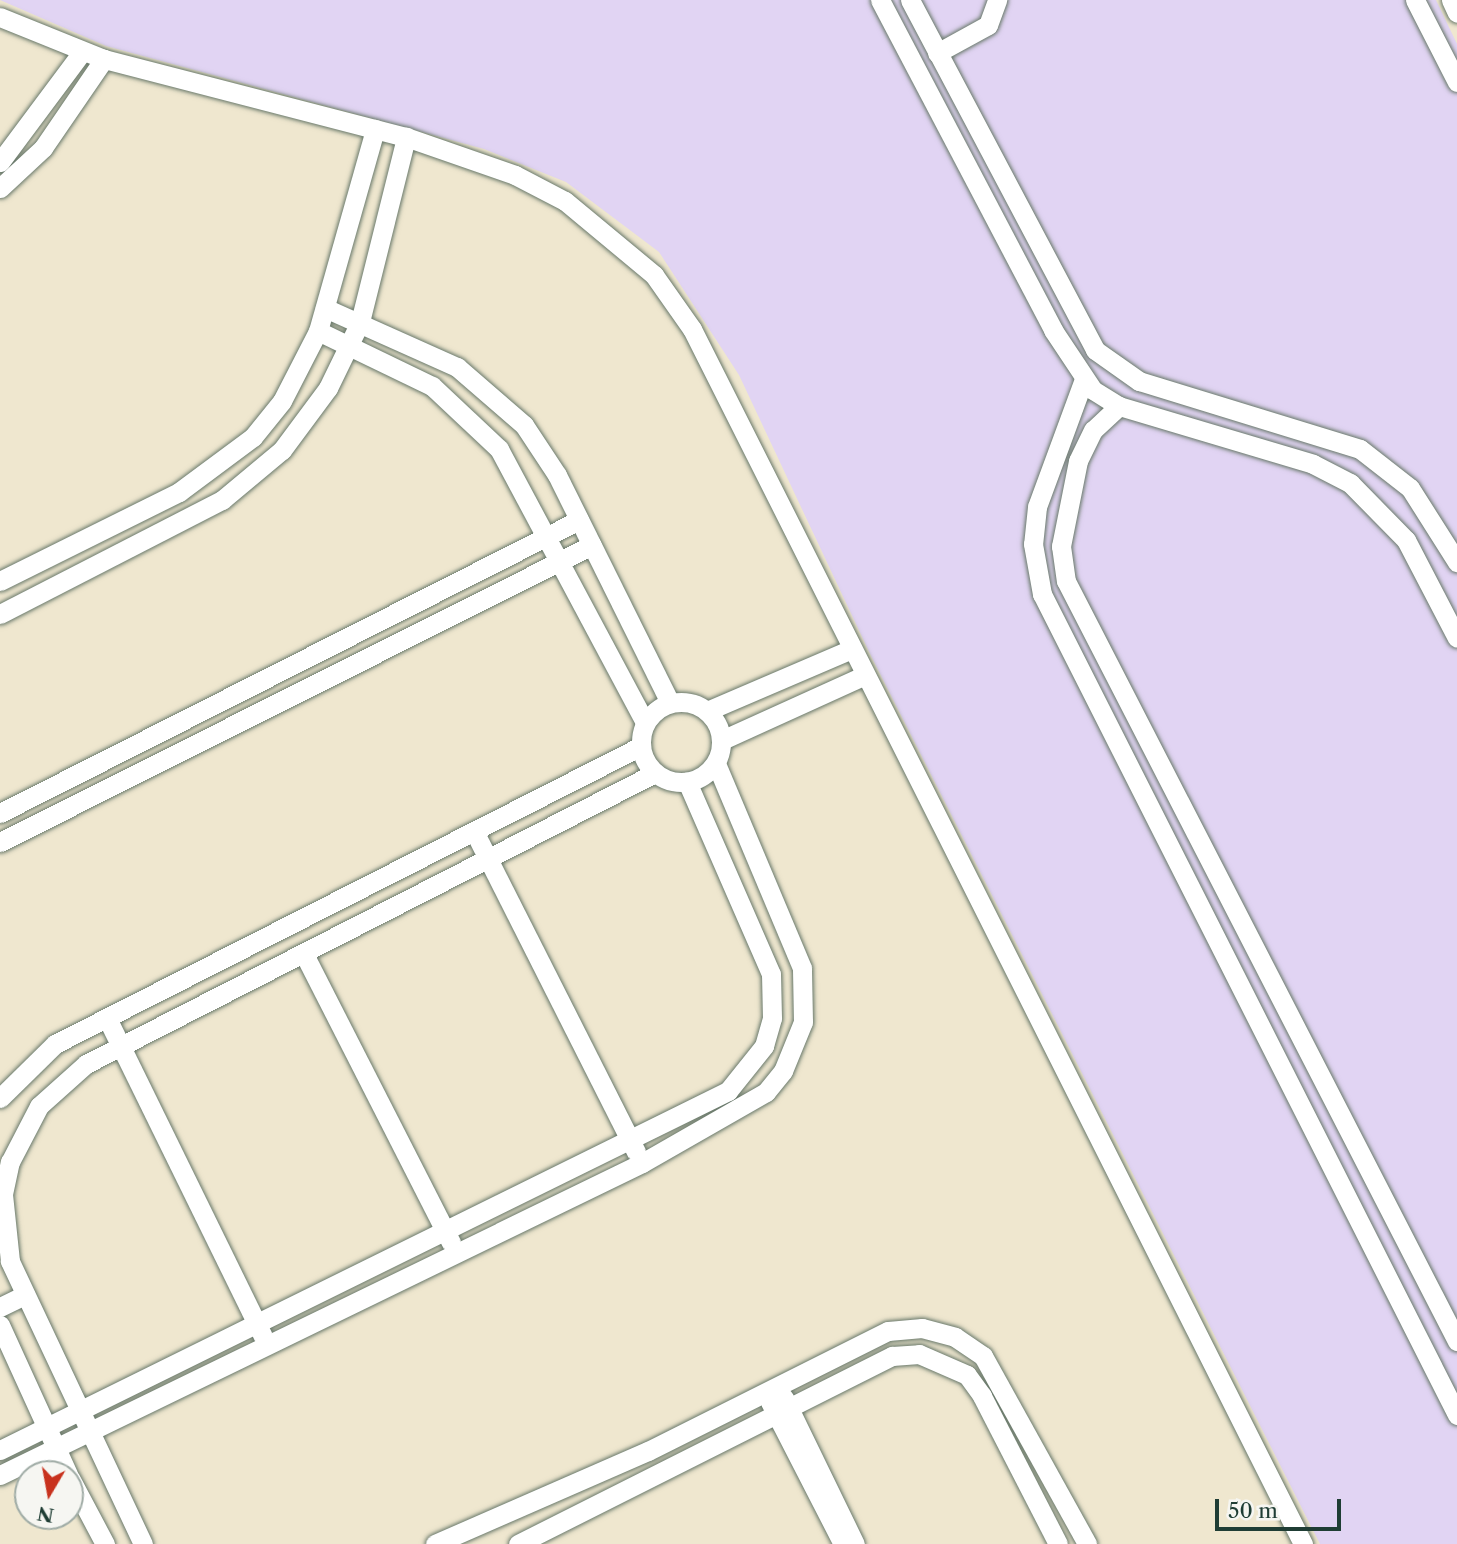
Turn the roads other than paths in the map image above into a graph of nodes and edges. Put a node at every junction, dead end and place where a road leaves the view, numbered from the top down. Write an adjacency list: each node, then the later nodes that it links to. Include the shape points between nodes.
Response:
1 (880, 0): 20 (street)
2 (910, 0): 9 (street)
3 (997, 0): 9 (street, via 988,25)
4 (1415, 0): 11 (street)
5 (1451, 0): 6 (street)
6 (1457, 13)
7 (0, 17): 8 (street)
8 (82, 52): 10 (street); 14 (street)
9 (937, 53): 25 (street, via 1095,350 1139,381 1360,449 1410,488)
10 (104, 59): 12 (street); 15 (street, via 43,148)
11 (1457, 82)
12 (374, 129): 13 (street); 16 (street)
13 (405, 137): 17 (street); 30 (street, via 515,175 565,201 654,275 692,329)
14 (0, 162)
15 (0, 188)
16 (325, 308): 17 (street); 18 (street)
17 (360, 321): 19 (street); 22 (street, via 457,368 504,404 542,449)
18 (318, 331): 19 (street); 27 (street, via 282,401 218,467)
19 (350, 345): 23 (street, via 432,386 479,427 516,474); 28 (street, via 307,420 253,477 188,519)
20 (1084, 379): 21 (street); 65 (street, via 1037,507 1033,544 1042,594)
21 (1119, 406): 29 (street, via 1313,464 1350,483 1406,540); 60 (street, via 1103,417 1078,461 1061,546 1066,581)
22 (579, 520): 23 (street); 24 (street)
23 (549, 538): 26 (street); 40 (street)
24 (592, 545): 26 (street); 32 (street)
25 (1457, 562)
26 (561, 563): 34 (street); 41 (street)
27 (0, 581)
28 (0, 614)
29 (1457, 638)
30 (852, 649): 31 (street); 33 (street)
31 (865, 675): 35 (street); 81 (street)
32 (670, 703): 33 (street); 34 (street)
33 (707, 711): 35 (street)
34 (645, 723): 36 (street)
35 (722, 740): 37 (street)
36 (641, 746): 38 (street); 42 (street)
37 (716, 763): 39 (street); 52 (street, via 795,947 803,1022 789,1059 766,1092)
38 (655, 773): 39 (street); 44 (street)
39 (687, 782): 51 (street, via 764,952 772,1018 749,1071 728,1091)
40 (2, 805): 41 (street)
41 (18, 833): 43 (street)
42 (476, 835): 44 (street); 46 (street)
43 (0, 842)
44 (488, 860): 45 (street); 51 (street)
45 (304, 954): 47 (street); 54 (street)
46 (223, 960): 47 (street); 48 (street)
47 (237, 987): 49 (street)
48 (107, 1018): 49 (street); 50 (street, via 55,1044)
49 (121, 1045): 53 (street, via 86,1064 38,1106 10,1163); 59 (street)
50 (0, 1098)
51 (631, 1142): 52 (street); 54 (street)
52 (642, 1163): 55 (street)
53 (2, 1226): 56 (street)
54 (446, 1233): 55 (street); 59 (street)
55 (456, 1254): 61 (street)
56 (25, 1295): 57 (street); 64 (street)
57 (0, 1307)
58 (0, 1325): 66 (street)
59 (258, 1325): 61 (street); 64 (street)
60 (1457, 1340)
61 (268, 1346): 67 (street)
62 (771, 1389): 63 (street); 75 (street); 80 (street, via 888,1331 922,1328 955,1337 984,1356 1004,1383)
63 (782, 1410): 76 (street); 77 (street); 78 (street); 79 (street, via 892,1356 944,1360 982,1396)
64 (79, 1413): 66 (street); 67 (street)
65 (1457, 1415)
66 (48, 1429): 68 (street); 69 (street)
67 (89, 1434): 69 (street); 74 (street)
68 (0, 1450)
69 (56, 1450): 70 (street); 71 (street)
70 (61, 1460)
71 (0, 1475)
72 (84, 1504): 73 (street)
73 (105, 1544)
74 (143, 1544)
75 (435, 1544)
76 (518, 1544)
77 (843, 1544)
78 (855, 1544)
79 (1058, 1544)
80 (1087, 1544)
81 (1303, 1544)

